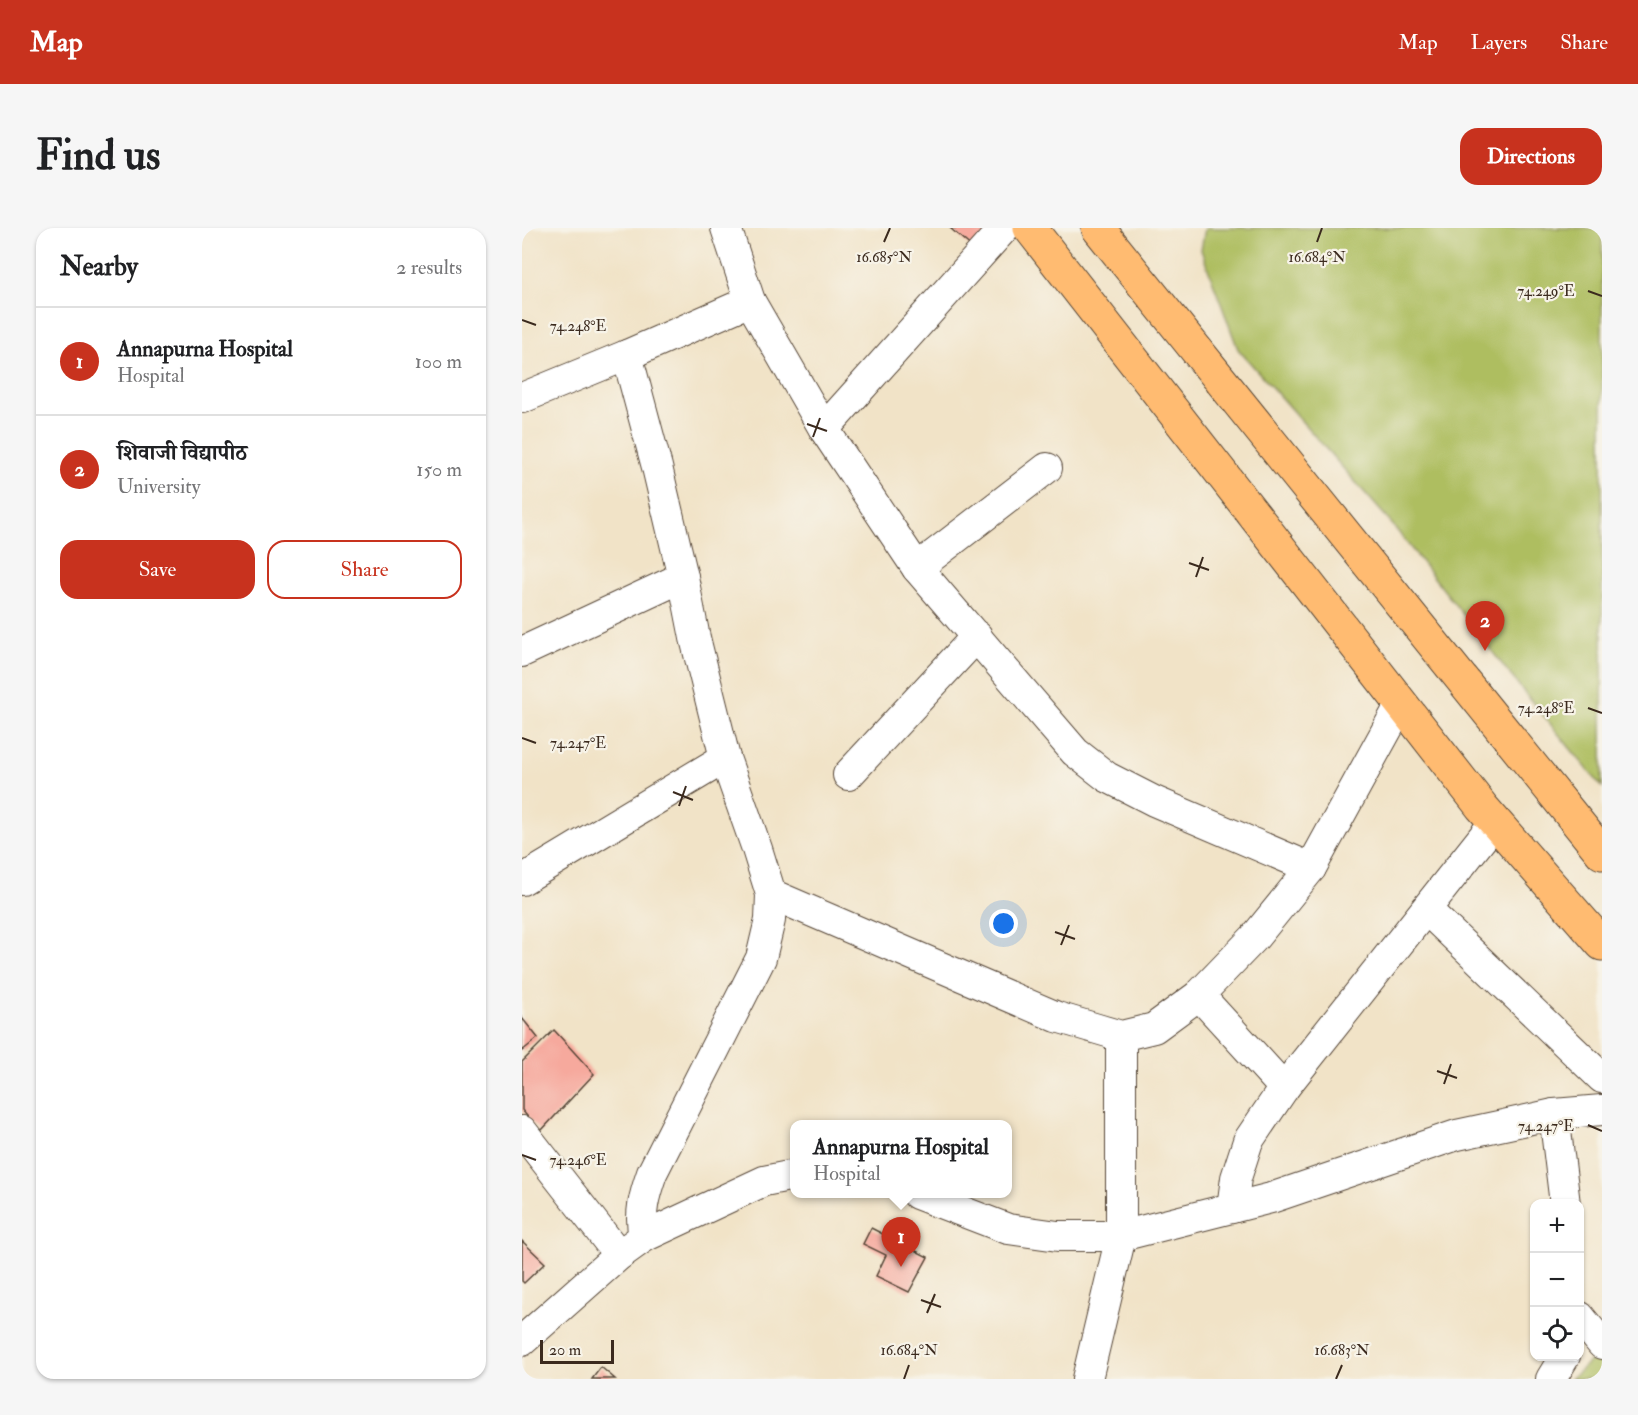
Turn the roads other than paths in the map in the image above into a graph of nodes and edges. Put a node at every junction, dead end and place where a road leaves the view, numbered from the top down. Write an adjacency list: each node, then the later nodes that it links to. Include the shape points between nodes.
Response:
1 (726, 228): 5 (street)
2 (1004, 228): 8 (street)
3 (1030, 228): 14 (main road)
4 (1098, 228): 18 (main road)
5 (750, 301): 6 (street); 8 (street)
6 (627, 355): 7 (street); 11 (street)
7 (522, 398)
8 (824, 429): 10 (street)
9 (1047, 468): 10 (street)
10 (917, 568): 12 (street)
11 (683, 577): 13 (street); 15 (street)
12 (977, 636): 16 (street); 19 (street, via 1076,752 1107,777)
13 (522, 652)
14 (1401, 704): 17 (main road); 19 (street)
15 (725, 758): 20 (street); 21 (street)
16 (848, 775)
17 (1495, 822): 22 (street); 23 (main road)
18 (1602, 854)
19 (1311, 868): 24 (street, via 1255,937)
20 (522, 880)
21 (771, 894): 25 (street, via 1057,1017); 36 (street, via 770,920 760,958 643,1197 640,1219)
22 (1427, 910): 26 (street); 27 (street)
23 (1602, 944)
24 (1199, 995): 25 (street, via 1154,1028); 27 (street)
25 (1121, 1036): 35 (street)
26 (1602, 1078)
27 (1284, 1088): 34 (street, via 1248,1141 1236,1178)
28 (1602, 1110): 29 (street)
29 (1554, 1114): 33 (street); 34 (street, via 1457,1136)
30 (522, 1131): 37 (street)
31 (790, 1176): 36 (street, via 764,1181)
32 (927, 1198): 35 (street, via 1008,1229 1058,1236)
33 (1565, 1199)
34 (1232, 1208): 35 (street)
35 (1121, 1236): 42 (street)
36 (644, 1237): 37 (street)
37 (619, 1255): 39 (street)
38 (1584, 1322): 40 (street)
39 (522, 1341)
40 (1602, 1344)
41 (1562, 1361): 43 (street)
42 (1087, 1379)
43 (1551, 1379)

